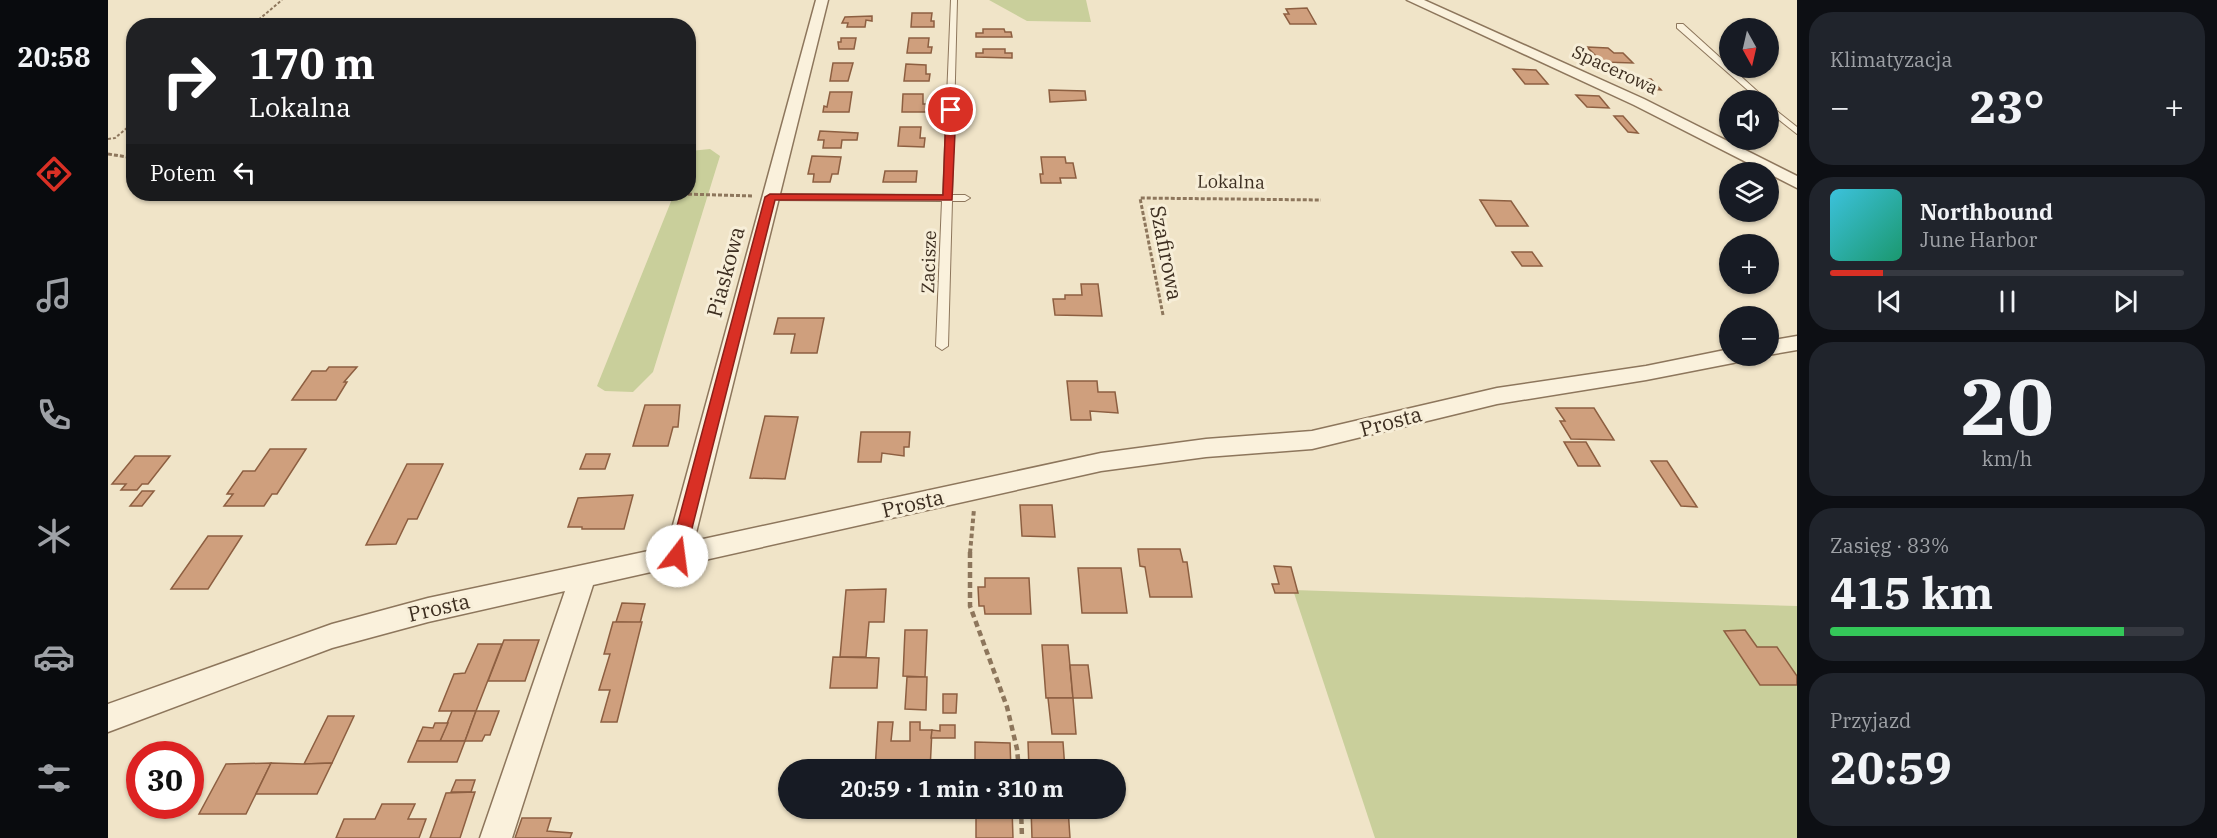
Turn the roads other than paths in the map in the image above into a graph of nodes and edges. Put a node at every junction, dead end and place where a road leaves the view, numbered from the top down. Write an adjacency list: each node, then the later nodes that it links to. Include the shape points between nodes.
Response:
1 (822, 0): 9 (street, Piaskowa)
2 (954, 0): 10 (lane, Zacisze)
3 (1413, 0): 8 (street, Spacerowa, via 1639,102)
4 (1680, 26): 5 (lane)
5 (1752, 90)
6 (1779, 115): 7 (lane)
7 (1797, 131)
8 (1797, 183)
9 (770, 197): 10 (lane); 16 (street, Piaskowa)
10 (948, 198): 11 (lane); 13 (lane, Zacisze)
11 (965, 198)
12 (1797, 343): 14 (street)
13 (942, 346)
14 (1779, 346)
15 (1719, 359): 16 (street, Prosta, via 1497,396 1312,440 1206,448 1101,462)
16 (677, 556): 17 (street, Prosta)
17 (584, 576): 18 (street, Prosta, via 422,611 332,636); 19 (street)
18 (108, 718)
19 (496, 838)

